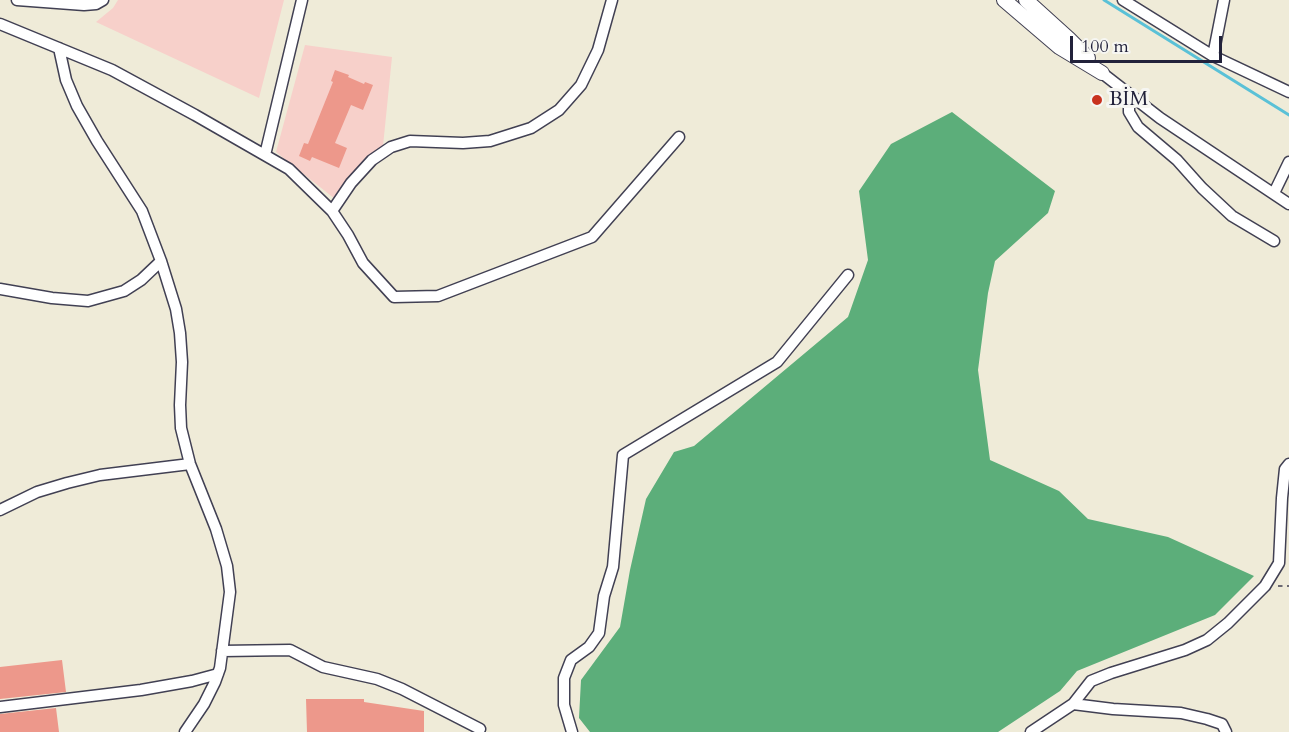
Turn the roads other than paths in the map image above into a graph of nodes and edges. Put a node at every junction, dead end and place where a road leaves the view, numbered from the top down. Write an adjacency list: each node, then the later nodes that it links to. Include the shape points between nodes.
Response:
1 (17, 0): 2 (street, via 84,5)
2 (103, 0)
3 (302, 0): 16 (street)
4 (612, 0): 20 (street, via 598,50 581,85 559,110 531,128 490,141 410,141 391,147 372,160 351,183)
5 (1004, 0): 12 (main road, via 1059,47)
6 (1026, 0): 12 (main road)
7 (1224, 0): 11 (street)
8 (1126, 1): 11 (street)
9 (0, 24): 10 (street)
10 (59, 48): 16 (street, via 112,70); 22 (street, via 77,106 142,211)
11 (1213, 56): 13 (street)
12 (1102, 73): 14 (street)
13 (1289, 92)
14 (1132, 96): 18 (street); 21 (street, via 1129,112 1138,128 1177,160 1232,216)
15 (679, 136): 20 (street, via 592,237 438,296 393,297 363,263)
16 (265, 155): 20 (street, via 289,169)
17 (1289, 162): 18 (street)
18 (1274, 194): 19 (street)
19 (1289, 204)
20 (333, 211)
21 (1274, 241)
22 (161, 261): 24 (street, via 124,291 88,301); 25 (street, via 180,333 181,428)
23 (848, 275): 34 (street, via 777,362 623,455 613,567 599,633 589,647 571,660 564,678 564,705)
24 (0, 289)
25 (190, 464): 27 (street, via 100,475 37,492); 28 (street, via 227,566 230,592)
26 (1289, 464): 30 (street, via 1282,498 1279,563 1265,586 1207,640 1091,681)
27 (0, 510)
28 (222, 651): 29 (street); 32 (street, via 290,650 323,667 402,689)
29 (218, 674): 31 (street, via 141,690); 33 (street, via 204,704)
30 (1073, 704): 35 (street); 36 (street, via 1181,714 1222,724)
31 (0, 706)
32 (480, 729)
33 (184, 732)
34 (572, 732)
35 (1031, 732)
36 (1226, 732)

